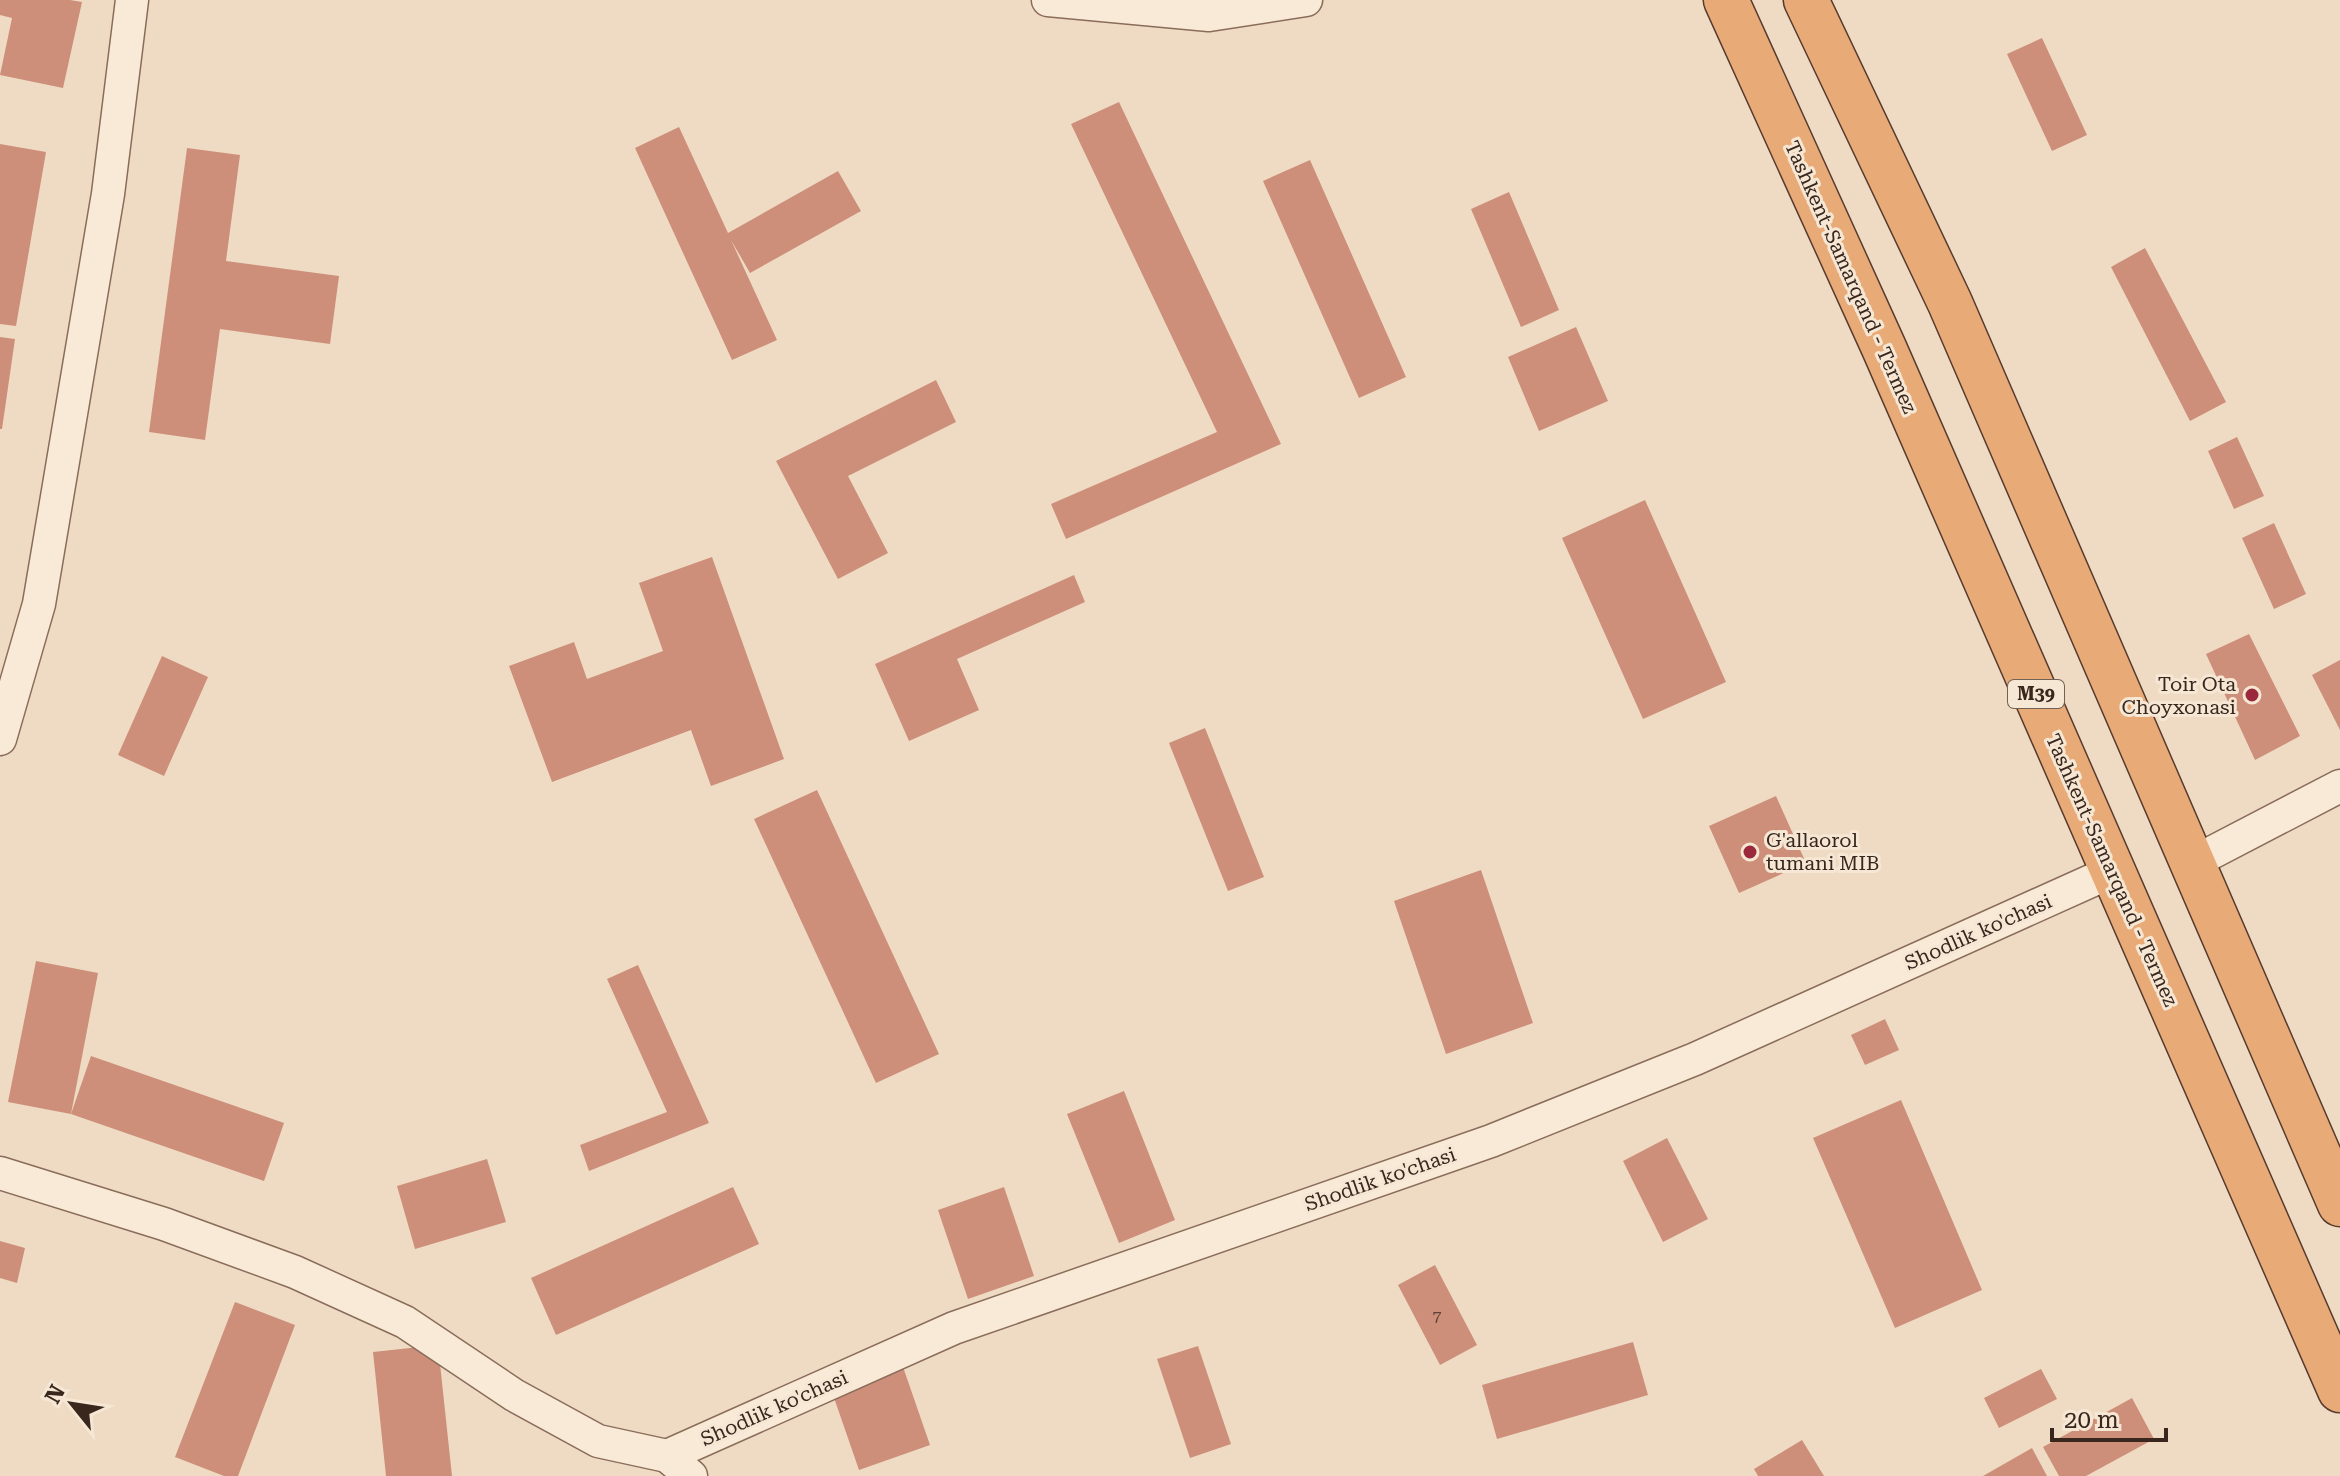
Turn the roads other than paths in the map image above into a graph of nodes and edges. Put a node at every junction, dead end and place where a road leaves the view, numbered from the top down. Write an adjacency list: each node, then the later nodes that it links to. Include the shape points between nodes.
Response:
1 (132, 0): 6 (street, via 108,194 39,604)
2 (1048, 0): 3 (street, via 1209,15)
3 (1306, 0)
4 (1726, 0): 9 (highway, Tashkent-Samarqand - Termez / M39)
5 (1806, 0): 8 (highway, via 1950,303)
6 (0, 739)
7 (2340, 786): 8 (street)
8 (2192, 863): 11 (highway)
9 (2113, 871): 12 (highway, Tashkent-Samarqand - Termez / M39); 14 (street, Shodlik ko'chasi, via 1681,1065 1491,1141 954,1328)
10 (0, 1173): 14 (street, via 295,1272 405,1322 514,1395 598,1441)
11 (2340, 1204)
12 (2326, 1340): 13 (highway, Tashkent-Samarqand - Termez / M39)
13 (2340, 1390)
14 (679, 1466)

